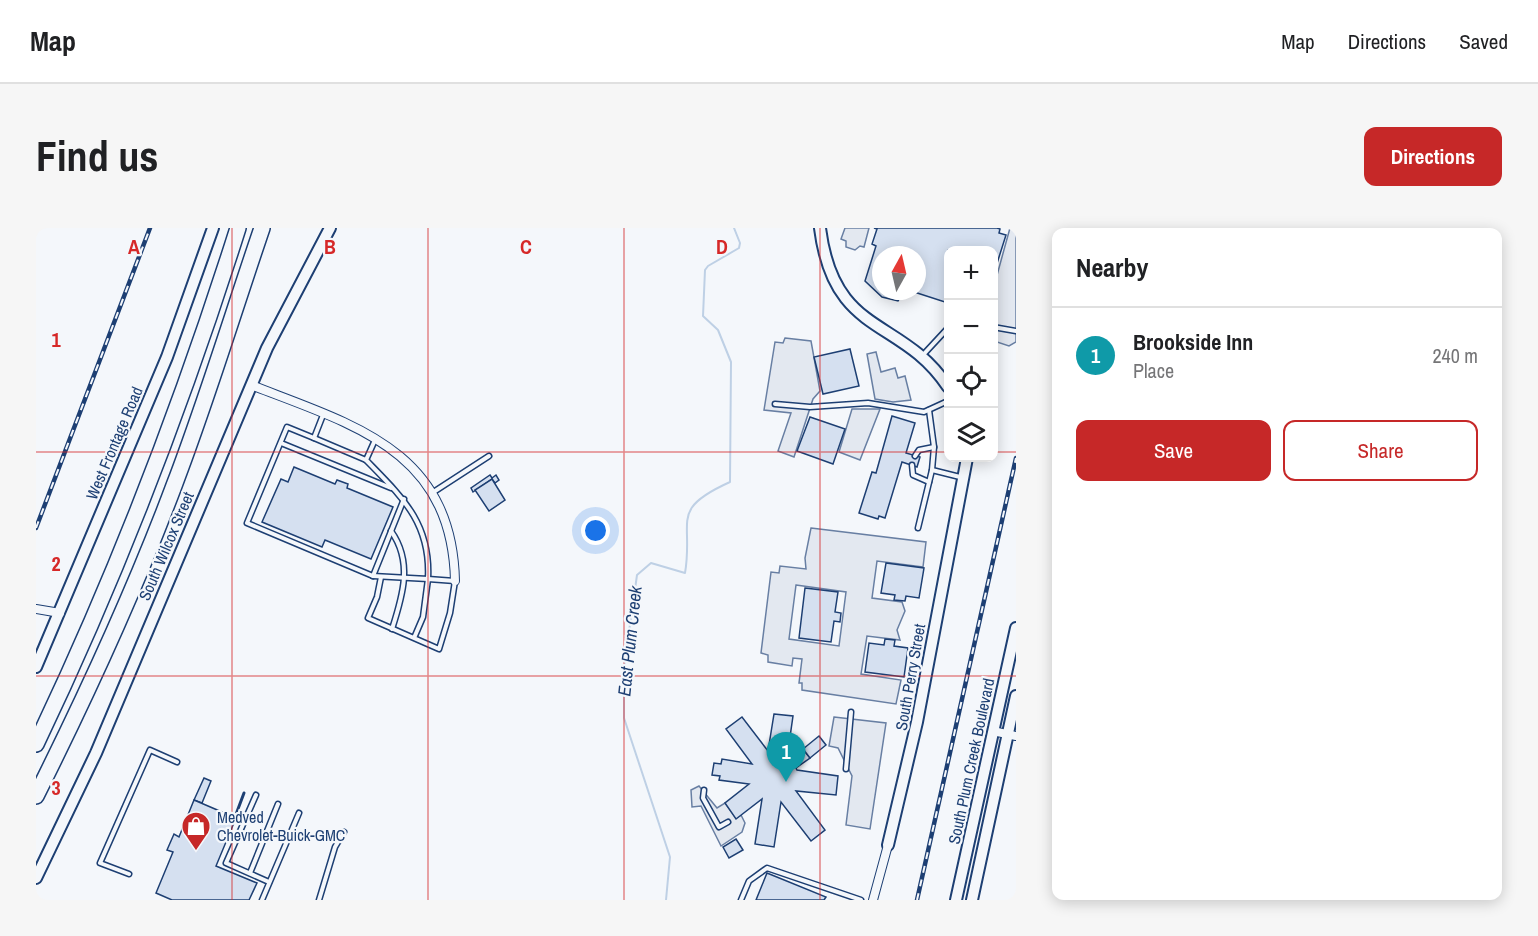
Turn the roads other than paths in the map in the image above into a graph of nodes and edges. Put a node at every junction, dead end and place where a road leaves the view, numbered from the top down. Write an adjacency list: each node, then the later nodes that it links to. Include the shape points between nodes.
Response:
1 (213, 228): 39 (main road, West Frontage Road, via 175,338)
2 (237, 228): 48 (highway, via 172,425 131,532)
3 (263, 228): 53 (highway, via 201,412 151,544)
4 (330, 228): 11 (main road, South Wilcox Street)
5 (820, 228): 9 (main road, via 828,266 846,300 872,324)
6 (998, 328): 8 (lane)
7 (944, 331): 9 (lane)
8 (1016, 331)
9 (921, 356): 10 (main road)
10 (944, 382)
11 (250, 385): 15 (street); 61 (main road, South Wilcox Street, via 96,753)
12 (775, 404): 14 (lane, via 810,407 868,403 901,410)
13 (944, 404): 14 (lane)
14 (929, 410): 19 (lane)
15 (323, 415): 16 (lane); 17 (street)
16 (314, 438): 18 (lane, via 287,427); 22 (lane)
17 (375, 438): 22 (lane); 29 (street, via 400,454)
18 (281, 443): 28 (lane); 33 (lane, via 247,523)
19 (934, 447): 21 (lane, via 919,450); 25 (lane)
20 (489, 456): 29 (lane)
21 (915, 456)
22 (366, 460): 28 (lane)
23 (967, 462): 26 (main road, South Perry Street)
24 (912, 465): 27 (lane, via 913,475)
25 (932, 470): 26 (lane); 27 (lane)
26 (965, 479): 58 (main road, South Perry Street, via 913,744)
27 (929, 482): 31 (lane)
28 (394, 489): 30 (lane)
29 (432, 493): 37 (street, via 452,541)
30 (404, 499): 32 (lane); 36 (lane, via 423,536 429,561)
31 (918, 528)
32 (391, 531): 33 (lane); 35 (lane, via 401,546)
33 (373, 576): 34 (lane)
34 (381, 577): 35 (lane); 41 (lane, via 368,618)
35 (404, 578): 36 (lane); 41 (lane, via 403,596)
36 (428, 579): 37 (lane); 42 (lane, via 423,617)
37 (454, 581): 42 (lane, via 439,649)
38 (36, 609): 39 (street)
39 (60, 613): 43 (main road, West Frontage Road)
40 (1016, 628): 46 (main road, South Plum Creek Boulevard)
41 (392, 629): 42 (lane)
42 (414, 638)
43 (36, 667)
44 (1016, 696): 47 (main road, South Plum Creek Boulevard)
45 (851, 712): 50 (lane)
46 (993, 731): 47 (street); 68 (main road, South Plum Creek Boulevard)
47 (1012, 735): 69 (main road, South Plum Creek Boulevard)
48 (36, 744)
49 (177, 762): 59 (lane, via 150,750 100,863)
50 (846, 769)
51 (704, 790): 56 (lane, via 703,798 719,827)
52 (256, 795): 60 (lane, via 226,863)
53 (36, 796)
54 (278, 804): 60 (lane)
55 (299, 813): 62 (lane)
56 (728, 822)
57 (344, 832): 64 (lane, via 335,847)
58 (888, 845): 67 (street, South Perry Street)
59 (129, 873)
60 (250, 873): 62 (lane)
61 (36, 878)
62 (269, 882): 63 (lane)
63 (262, 900)
64 (319, 900)
65 (741, 900): 66 (lane, via 749,881 766,868)
66 (861, 900)
67 (873, 900)
68 (957, 900)
69 (972, 900)

